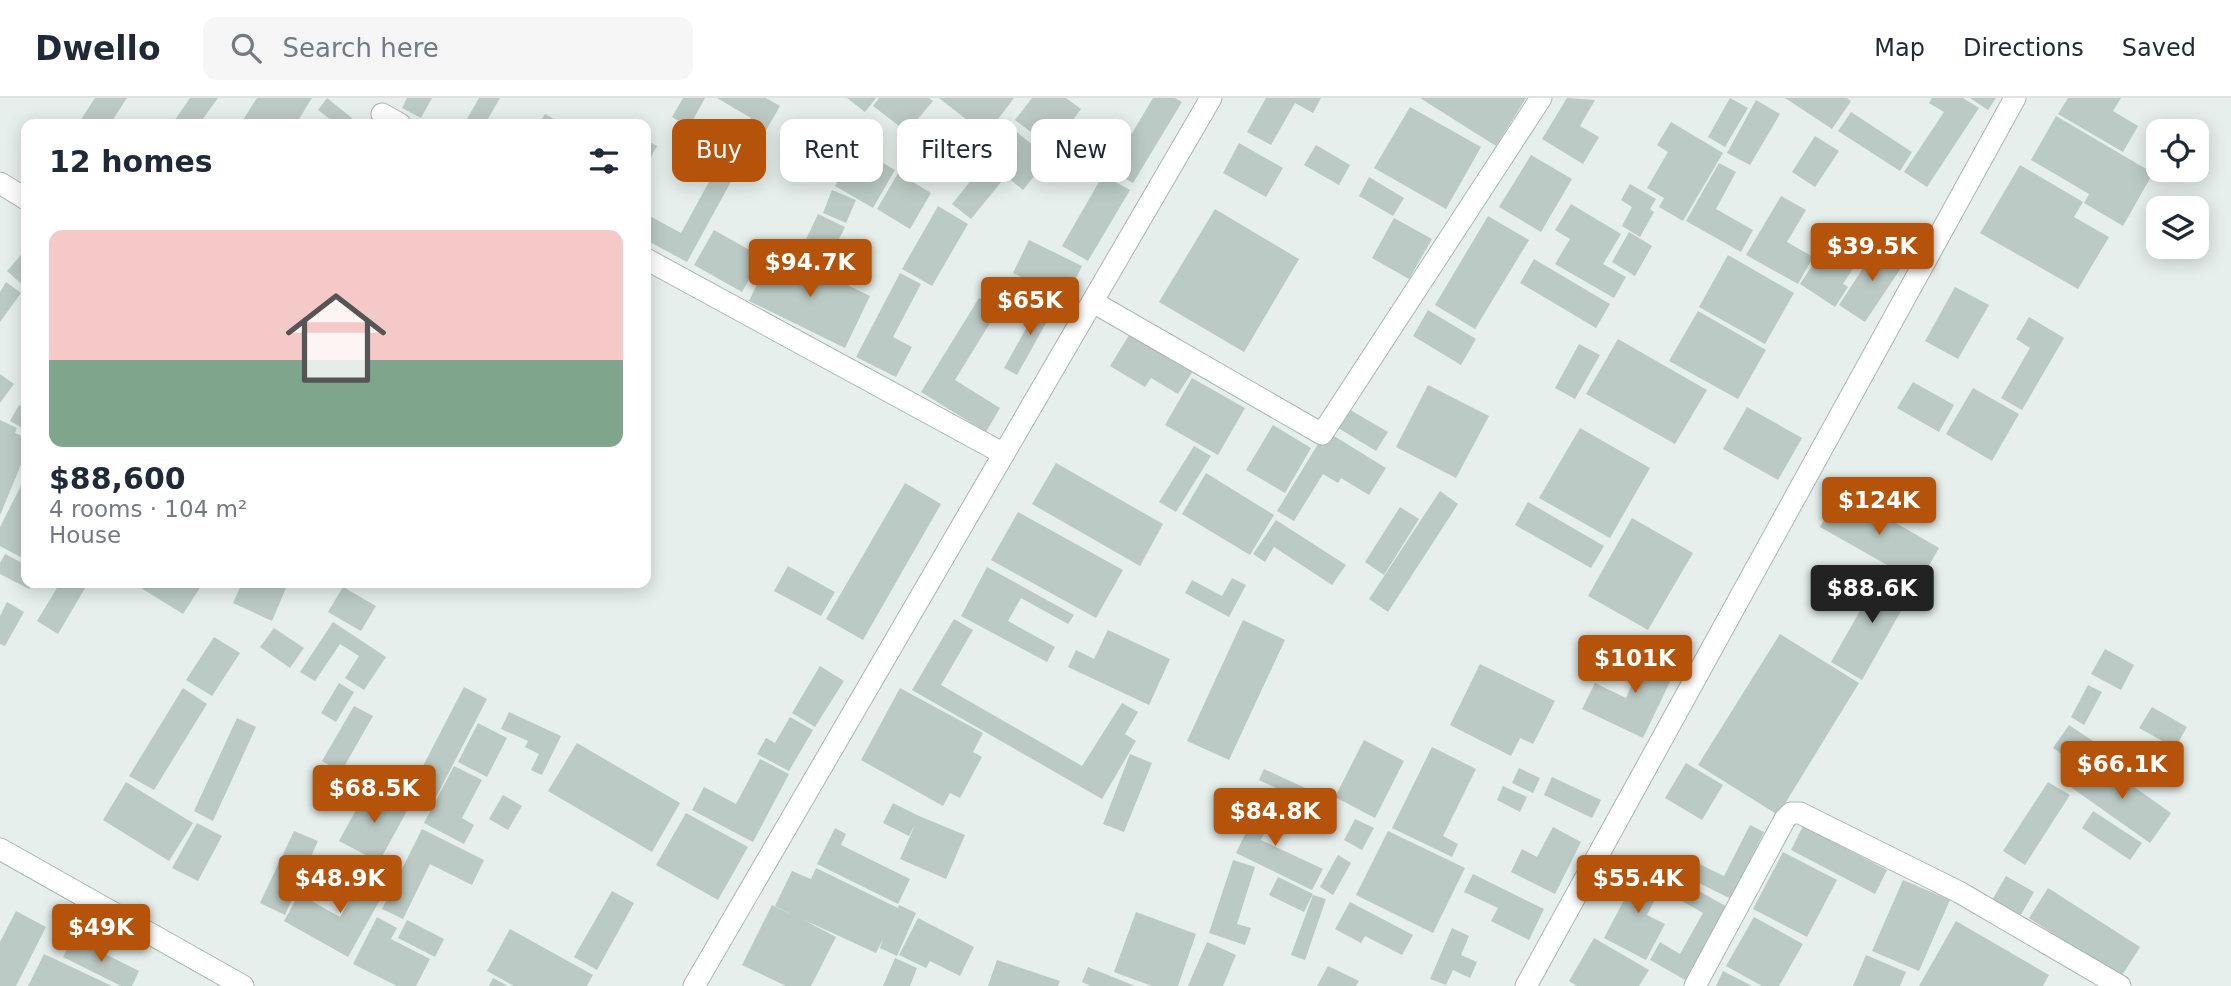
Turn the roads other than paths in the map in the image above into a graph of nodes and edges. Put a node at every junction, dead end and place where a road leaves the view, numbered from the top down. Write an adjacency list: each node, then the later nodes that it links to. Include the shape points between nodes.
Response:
1 (1211, 98): 7 (street)
2 (1541, 98): 7 (street, via 1322,434)
3 (2015, 98): 12 (street)
4 (0, 183): 5 (street)
5 (21, 196)
6 (651, 262): 8 (street)
7 (1093, 302): 8 (street)
8 (1004, 454): 11 (street)
9 (0, 849): 10 (street)
10 (243, 986)
11 (694, 986)
12 (1526, 986)
13 (1695, 986): 14 (street, via 1785,819 1800,813 1959,892)
14 (2120, 986)

